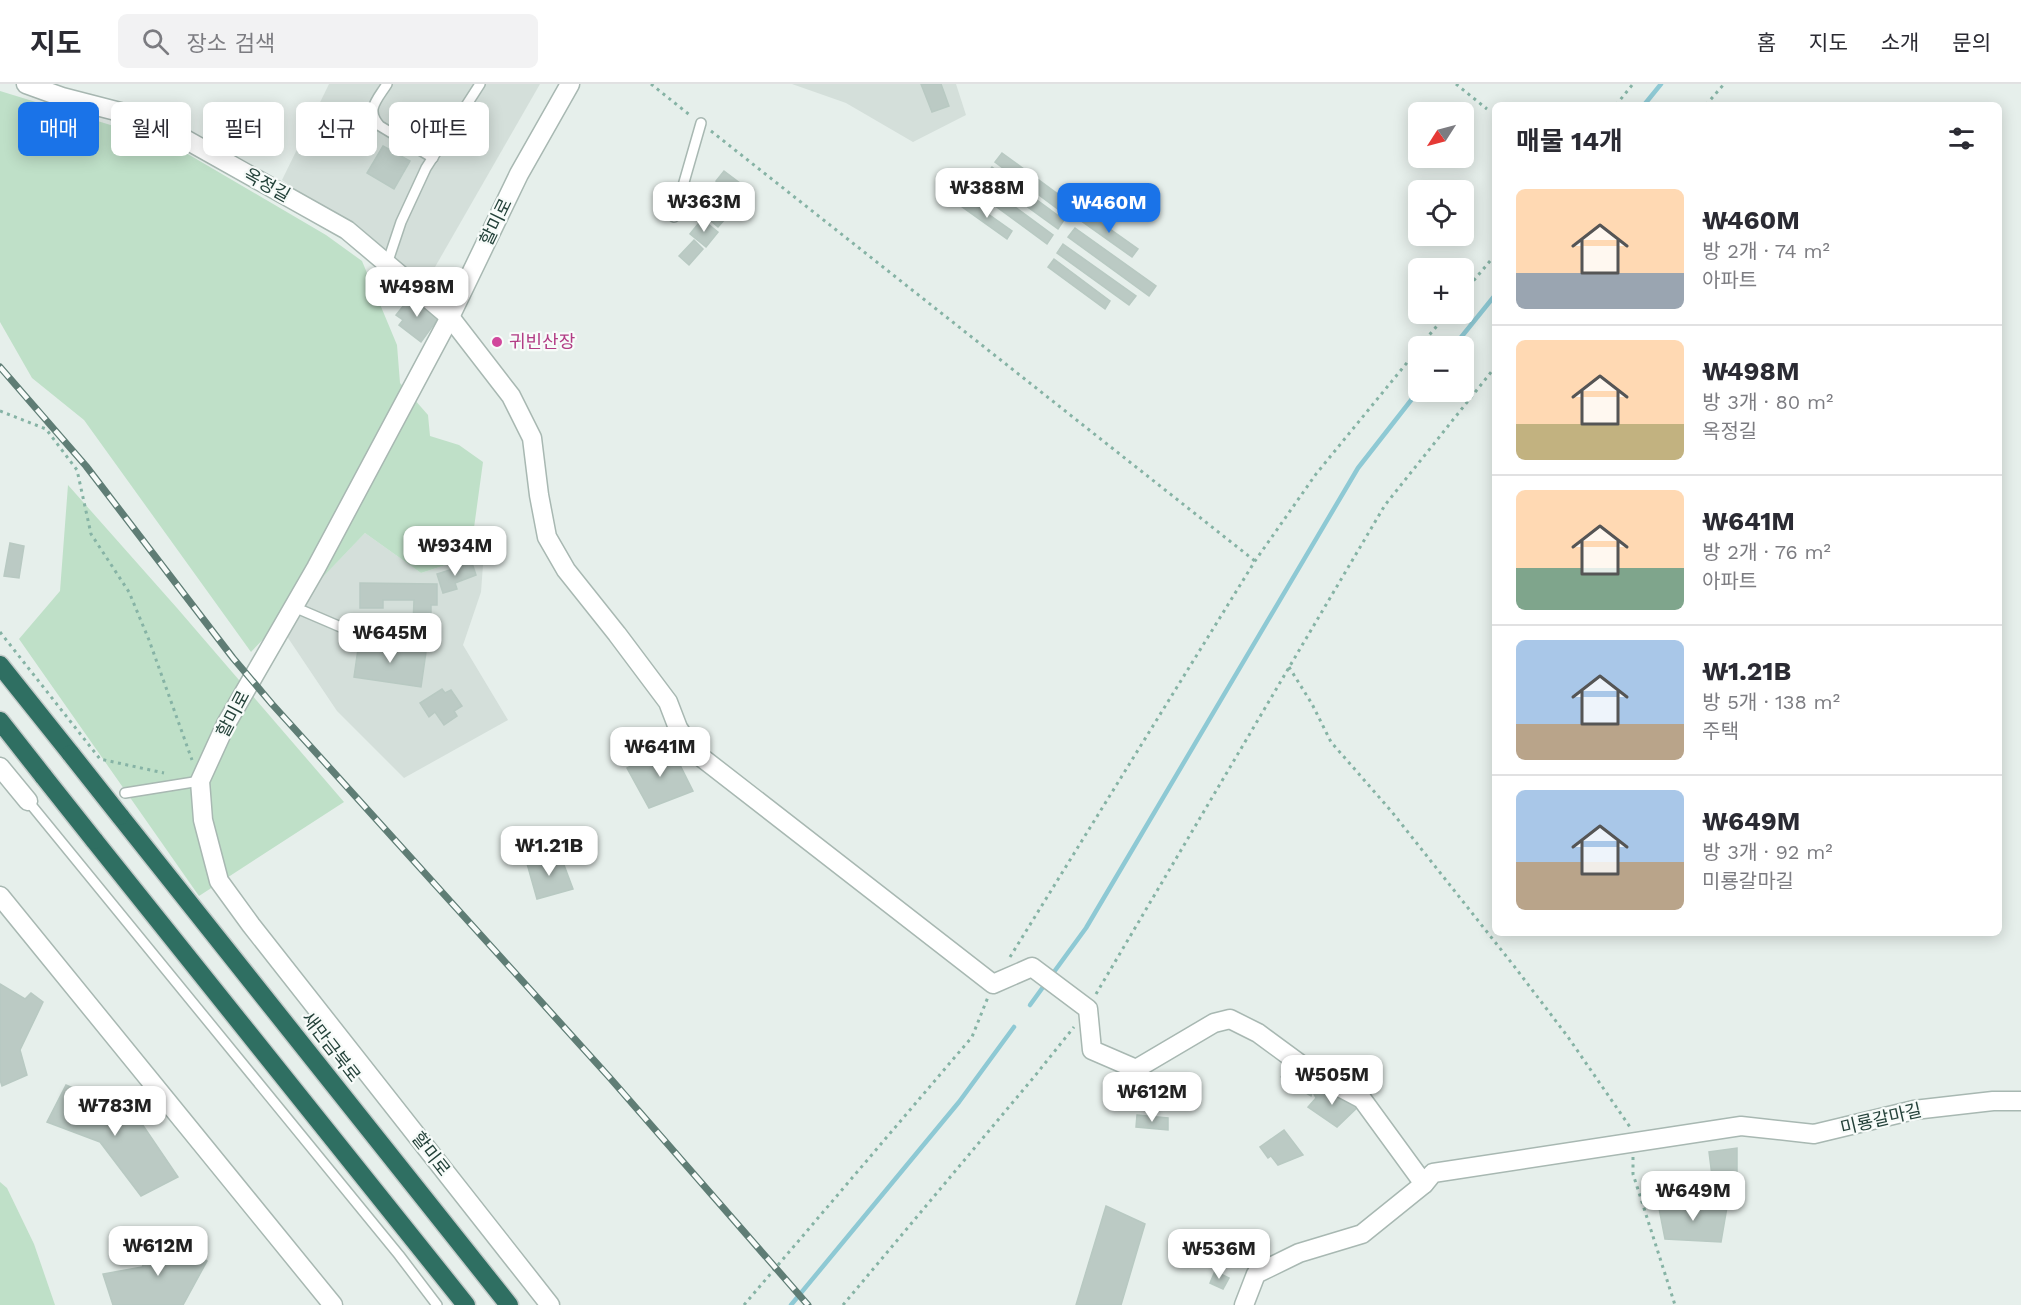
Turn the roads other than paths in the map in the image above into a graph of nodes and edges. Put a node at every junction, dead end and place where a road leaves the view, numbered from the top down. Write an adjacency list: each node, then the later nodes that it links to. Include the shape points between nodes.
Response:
1 (26, 84): 8 (street, 옥정길, via 62,98 151,120 347,230)
2 (387, 84): 6 (lane, via 373,106 374,119)
3 (480, 84): 6 (lane)
4 (570, 84): 9 (street, 할미로, via 519,174)
5 (701, 123): 7 (lane)
6 (433, 158): 8 (lane, via 401,222)
7 (674, 217)
8 (387, 264): 9 (street, 옥정길)
9 (450, 317): 10 (street, 할미로); 20 (street, 옥정길, via 511,396 532,438 547,537 561,562 668,702 692,750 993,984 1032,967 1088,1009 1092,1050 1136,1069 1214,1023 1230,1019 1258,1033 1311,1072 1362,1099)
10 (294, 607): 11 (lane, via 350,631); 15 (street, 할미로, via 226,724)
11 (409, 635)
12 (0, 665): 24 (highway, 새만금북로, bridge)
13 (0, 721): 23 (highway, bridge)
14 (0, 766): 17 (street)
15 (200, 781): 16 (lane); 25 (street, 할미로, via 203,820 219,881)
16 (125, 793)
17 (28, 801): 22 (lane)
18 (0, 896): 21 (street)
19 (2021, 1101): 20 (street, 미룡갈마길, via 1914,1110 1814,1134 1741,1126 1433,1173)
20 (1424, 1184): 26 (street, via 1362,1234 1299,1253 1256,1274)
21 (333, 1305)
22 (437, 1305)
23 (466, 1305)
24 (509, 1305)
25 (550, 1305)
26 (1244, 1305)

